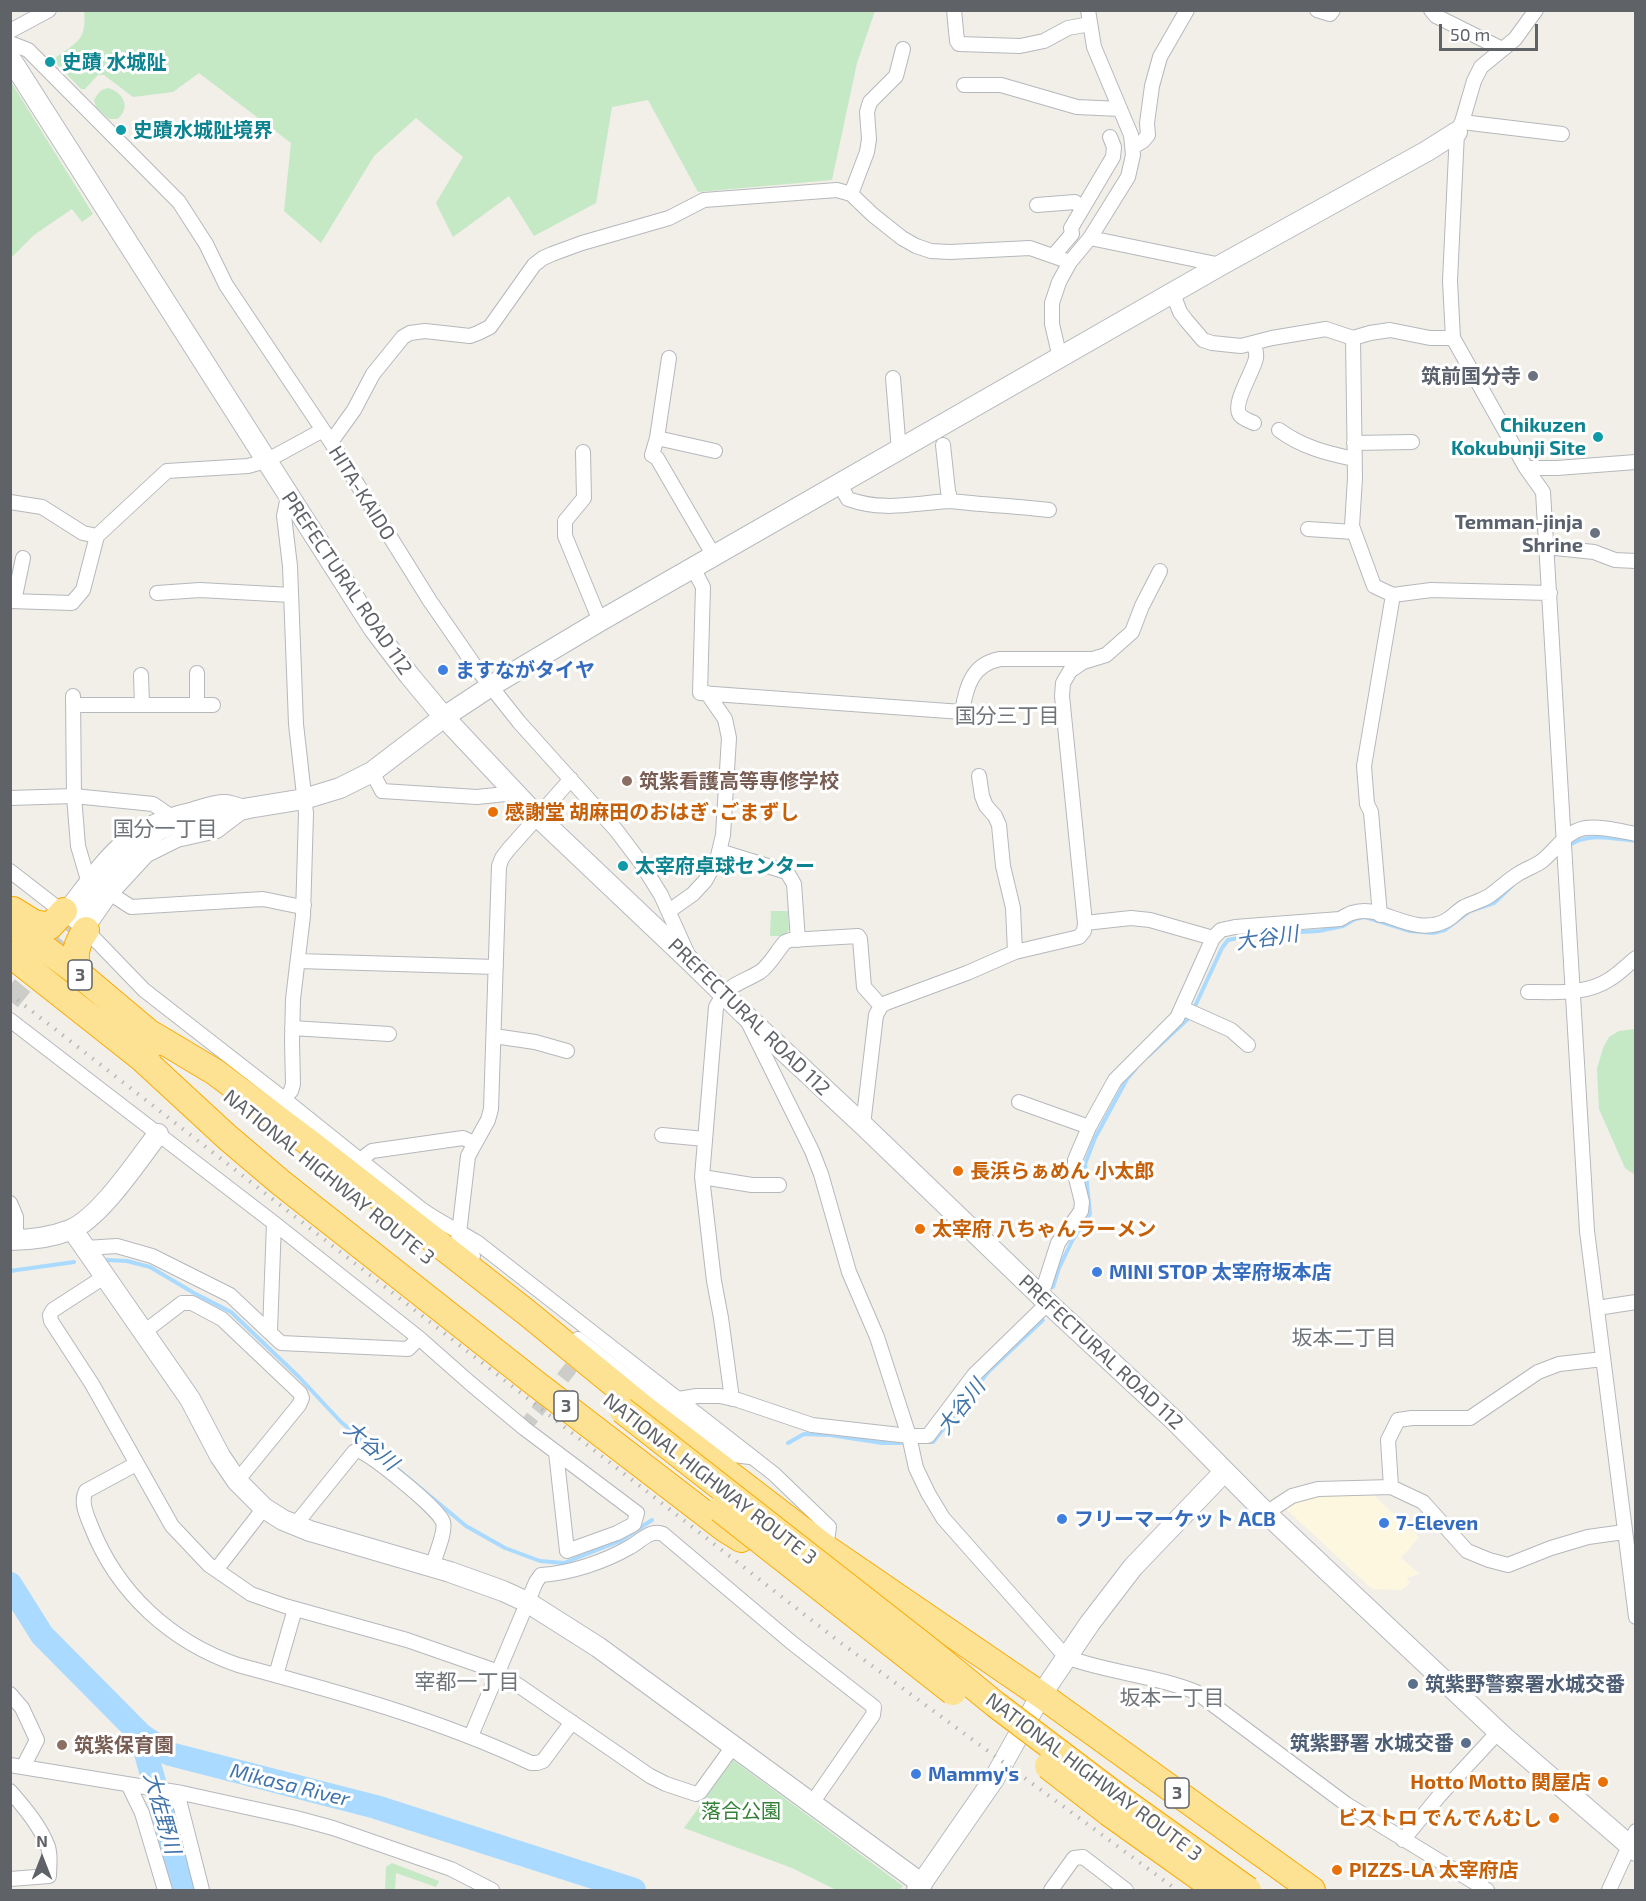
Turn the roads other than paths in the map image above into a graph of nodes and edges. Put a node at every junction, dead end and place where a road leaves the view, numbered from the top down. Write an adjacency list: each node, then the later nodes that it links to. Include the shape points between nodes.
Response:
1 (49, 10): 9 (street)
2 (954, 10): 8 (street, via 959,44 1020,46 1044,41)
3 (1187, 10): 19 (street, via 1160,57 1152,86 1148,135)
4 (1317, 10): 5 (street, via 1330,14)
5 (1333, 10)
6 (1431, 10): 12 (street)
7 (1536, 10): 12 (street, via 1515,39)
8 (1089, 17): 15 (street, via 1094,47)
9 (10, 30)
10 (10, 43): 36 (street, HITA-KAIDO, via 28,50 179,202 226,285)
11 (903, 49): 20 (street, via 896,76 870,102 867,152)
12 (1502, 49): 16 (street, via 1478,72)
13 (10, 58): 45 (street, PREFECTURAL ROAD 112)
14 (964, 84): 15 (street, via 1001,85 1077,107)
15 (1120, 109): 19 (street)
16 (1460, 127): 17 (street); 26 (street, via 1418,156); 29 (street, via 1450,281)
17 (1562, 134)
18 (1110, 137): 22 (street, via 1113,157)
19 (1133, 147): 23 (street, via 1128,177)
20 (851, 194): 24 (street, via 902,238 931,251 1030,248); 36 (street, via 824,190 704,200 669,218 543,258 490,327 470,336 425,331 403,337 373,374 354,410)
21 (1037, 206): 22 (street, via 1075,202)
22 (1082, 208): 24 (street, via 1071,228 1072,234)
23 (1090, 238): 25 (street); 26 (street)
24 (1054, 255): 25 (street)
25 (1070, 262): 32 (street, via 1052,303 1052,324)
26 (1221, 266): 27 (street)
27 (1173, 294): 30 (street, via 1180,312 1203,340 1241,346); 32 (street)
28 (1353, 338): 29 (street, via 1390,330); 30 (street, via 1326,329); 39 (street)
29 (1454, 338): 47 (street)
30 (1253, 343): 34 (street, via 1256,357 1237,409 1240,416)
31 (669, 358): 37 (street)
32 (1060, 358): 42 (street)
33 (892, 378): 42 (street)
34 (1254, 423)
35 (1279, 430): 44 (street, via 1306,447)
36 (327, 436): 45 (street); 73 (street, HITA-KAIDO, via 430,601)
37 (657, 438): 41 (street); 59 (street, via 652,455)
38 (1412, 442): 39 (street)
39 (1354, 443): 44 (street)
40 (943, 445): 52 (street)
41 (715, 451)
42 (899, 451): 49 (street)
43 (584, 452): 69 (street, via 584,498 565,521 565,536)
44 (1354, 459): 56 (street)
45 (266, 462): 51 (street, PREFECTURAL ROAD 112); 57 (street, via 167,471)
46 (1635, 462): 48 (street)
47 (1526, 468): 48 (street); 50 (street)
48 (1557, 468): 50 (street)
49 (840, 485): 52 (street, via 848,500 865,505 888,507); 59 (street)
50 (1543, 492): 58 (street)
51 (288, 496): 66 (street, via 284,516); 78 (street, PREFECTURAL ROAD 112, via 374,629)
52 (951, 501): 54 (street)
53 (10, 502): 57 (street, via 42,507)
54 (1049, 510)
55 (1308, 529): 56 (street)
56 (1354, 532): 67 (street, via 1374,586)
57 (97, 536): 68 (street, via 83,590 72,603)
58 (1546, 547): 61 (street); 65 (street)
59 (714, 556): 62 (street)
60 (22, 558): 68 (street)
61 (1635, 561)
62 (693, 568): 69 (street); 74 (street, via 703,587 700,693)
63 (1160, 570): 70 (street, via 1132,632 1106,656)
64 (157, 593): 66 (street, via 200,590)
65 (1550, 593): 67 (street, via 1431,590); 90 (street)
66 (291, 595): 85 (street, via 296,724)
67 (1393, 595): 98 (street, via 1364,766)
68 (12, 601)
69 (600, 621): 73 (street)
70 (1091, 659): 74 (street, via 991,660 983,664 968,684 962,712); 101 (street, via 1070,671 1063,683 1062,696)
71 (197, 673): 76 (street)
72 (141, 675): 75 (street)
73 (491, 686): 78 (street); 81 (street, HITA-KAIDO)
74 (707, 693): 91 (street, via 725,719 729,738)
75 (142, 705): 76 (street); 83 (street, via 73,700)
76 (196, 705): 77 (street)
77 (213, 705)
78 (444, 717): 79 (street); 82 (street, PREFECTURAL ROAD 112)
79 (372, 772): 82 (street, via 382,790 477,796); 85 (street, via 340,788)
80 (979, 776): 104 (street, via 986,806 999,825 1013,908)
81 (570, 779): 88 (street); 97 (street, HITA-KAIDO, via 641,863)
82 (515, 793): 88 (street, PREFECTURAL ROAD 112)
83 (74, 796): 84 (street); 87 (street, via 153,804); 93 (street, via 78,846)
84 (10, 798)
85 (304, 798): 86 (street); 95 (street)
86 (249, 808): 87 (street, via 225,802); 94 (street, via 217,831 154,850); 99 (street, via 170,825 150,834 123,859)
87 (169, 815): 93 (street, via 128,835)
88 (537, 816): 108 (street, PREFECTURAL ROAD 112); 109 (street, via 499,866)
89 (1635, 834): 90 (street, via 1586,828)
90 (1564, 841): 98 (street, via 1544,860 1437,925 1409,924); 111 (street)
91 (719, 851): 97 (street, via 705,881); 103 (street, via 787,872 794,884)
92 (10, 871): 99 (street)
93 (88, 880): 99 (street)
94 (111, 894): 95 (street, via 131,907 263,899); 99 (street)
95 (304, 905): 107 (street)
96 (10, 908): 99 (highway, via 50,926)
97 (669, 911): 108 (street, HITA-KAIDO)
98 (1380, 915): 102 (street, via 1353,912 1340,919 1235,927 1221,930)
99 (78, 917): 110 (highway); 124 (street, via 144,990)
100 (10, 922): 110 (highway, NATIONAL HIGHWAY ROUTE 3 / 3)
101 (1085, 923): 102 (street, via 1150,920); 104 (street, via 1079,937)
102 (1213, 938): 115 (street)
103 (798, 940): 113 (street, via 785,942 762,971); 114 (street, via 858,936 864,987)
104 (1015, 952): 114 (street)
105 (10, 954): 121 (highway, NATIONAL HIGHWAY ROUTE 3 / 3)
106 (1635, 958): 111 (street, via 1610,980 1594,988)
107 (298, 961): 109 (street); 118 (street)
108 (692, 963): 113 (street, PREFECTURAL ROAD 112)
109 (496, 967): 120 (street)
110 (78, 973): 121 (highway, NATIONAL HIGHWAY ROUTE 3 / 3)
111 (1573, 991): 112 (street); 144 (street, via 1587,1231)
112 (1528, 992)
113 (723, 994): 116 (street, PREFECTURAL ROAD 112); 130 (street, via 716,1007)
114 (881, 1006): 126 (street, via 876,1015)
115 (1182, 1008): 122 (street, via 1232,1030); 127 (street, via 1177,1018 1115,1080)
116 (744, 1014): 126 (street, PREFECTURAL ROAD 112); 152 (street, via 821,1174 849,1272 877,1337)
117 (11, 1022): 128 (street)
118 (292, 1028): 119 (street); 124 (street, via 293,1084)
119 (389, 1034)
120 (494, 1036): 123 (street); 131 (street, via 491,1109)
121 (142, 1042): 151 (highway, NATIONAL HIGHWAY ROUTE 3 / 3, via 258,1146); 160 (highway, 3, via 215,1072 526,1312); 175 (highway, 3, via 203,1116 280,1182 725,1529)
122 (1248, 1045)
123 (567, 1052)
124 (284, 1099): 132 (street)
125 (1019, 1102): 127 (street)
126 (863, 1125): 142 (street, PREFECTURAL ROAD 112)
127 (1089, 1127): 142 (street, via 1075,1160 1081,1211 1058,1243)
128 (158, 1134): 136 (street); 137 (street, via 105,1202)
129 (662, 1135): 130 (street)
130 (705, 1139): 133 (street)
131 (474, 1143): 132 (street, via 463,1137 372,1151); 138 (street, via 468,1156)
132 (360, 1160): 138 (street, via 442,1224)
133 (702, 1178): 134 (street); 150 (street)
134 (779, 1185)
135 (10, 1203): 139 (street, via 16,1217)
136 (274, 1223): 145 (street); 147 (street)
137 (72, 1229): 139 (street); 140 (street)
138 (460, 1231): 149 (street); 154 (street, via 458,1242 466,1251 726,1454)
139 (13, 1240)
140 (85, 1248): 141 (street); 145 (street, via 117,1246 152,1256 230,1295)
141 (104, 1277): 146 (street); 155 (street, via 53,1310 51,1321 92,1384)
142 (1044, 1299): 152 (street, via 974,1375 928,1436); 156 (street, PREFECTURAL ROAD 112)
143 (1635, 1302): 144 (street)
144 (1597, 1308): 148 (street)
145 (270, 1331): 147 (street, via 281,1342 408,1349)
146 (144, 1332): 158 (street, via 190,1399); 158 (street, via 182,1303 192,1303 222,1318 300,1393 300,1405)
147 (419, 1338): 153 (street)
148 (1603, 1359): 159 (street, via 1559,1364 1538,1372 1470,1418 1398,1420 1388,1440); 164 (street)
149 (678, 1399): 150 (street); 154 (street)
150 (732, 1399): 152 (street, via 812,1425)
151 (617, 1417): 194 (highway, NATIONAL HIGHWAY ROUTE 3 / 3, bridge, via 1032,1754); 195 (highway, NATIONAL HIGHWAY ROUTE 3 / 3, bridge, via 1118,1797)
152 (909, 1436): 171 (street, via 921,1481 943,1518)
153 (556, 1452): 153 (street, via 637,1512 634,1524 567,1551)
154 (752, 1457): 157 (street)
155 (136, 1464): 167 (street, via 172,1526); 173 (street, via 83,1496 85,1511 110,1564 140,1604 187,1642 215,1657)
156 (1224, 1472): 162 (street, PREFECTURAL ROAD 112); 171 (street, via 1133,1567)
157 (774, 1474): 160 (street); 165 (street, via 829,1527)
158 (237, 1481): 161 (street)
159 (1391, 1487): 162 (street, via 1318,1489 1292,1496); 164 (street, via 1423,1502 1467,1551 1508,1565 1579,1540)
160 (757, 1497): 165 (highway, 3)
161 (264, 1508): 163 (street); 167 (street)
162 (1266, 1513): 177 (street, PREFECTURAL ROAD 112)
163 (295, 1525): 166 (street); 166 (street, via 358,1450 438,1513 444,1527)
164 (1624, 1532): 170 (street)
165 (826, 1548): 175 (highway, 3, via 983,1657)
166 (432, 1567): 168 (street)
167 (216, 1570): 169 (street, via 251,1593)
168 (527, 1602): 172 (street); 179 (street); 184 (street, via 541,1575 608,1558 652,1533 663,1534 874,1707 873,1715)
169 (294, 1609): 172 (street, via 407,1640); 173 (street)
170 (1635, 1617)
171 (1066, 1657): 175 (street); 185 (street, via 1172,1682 1196,1692 1328,1791)
172 (499, 1672): 176 (street); 178 (street)
173 (276, 1675): 178 (street, via 380,1704)
174 (10, 1694): 180 (street, via 22,1708 37,1740)
175 (1037, 1702): 188 (street, via 994,1779); 196 (highway, 3); 197 (highway, 3)
176 (572, 1722): 178 (street, via 543,1761 537,1763); 179 (street, via 650,1776 696,1794)
177 (1499, 1731): 185 (street); 186 (street, PREFECTURAL ROAD 112)
178 (471, 1736)
179 (734, 1745): 184 (street)
180 (17, 1766): 181 (street)
181 (131, 1784): 183 (street); 189 (street)
182 (10, 1791): 187 (street, via 34,1822 50,1859 49,1876)
183 (175, 1792): 190 (street); 191 (street, via 333,1828 451,1869)
184 (812, 1803): 188 (street)
185 (1403, 1840): 198 (street)
186 (1633, 1843): 199 (street)
187 (10, 1879)
188 (923, 1888)
189 (165, 1890)
190 (202, 1890)
191 (492, 1890)
192 (1051, 1890): 193 (street, via 1074,1858 1079,1857)
193 (1126, 1890)
194 (1217, 1890)
195 (1248, 1890)
196 (1287, 1890)
197 (1312, 1890)
198 (1486, 1890)
199 (1609, 1890)

